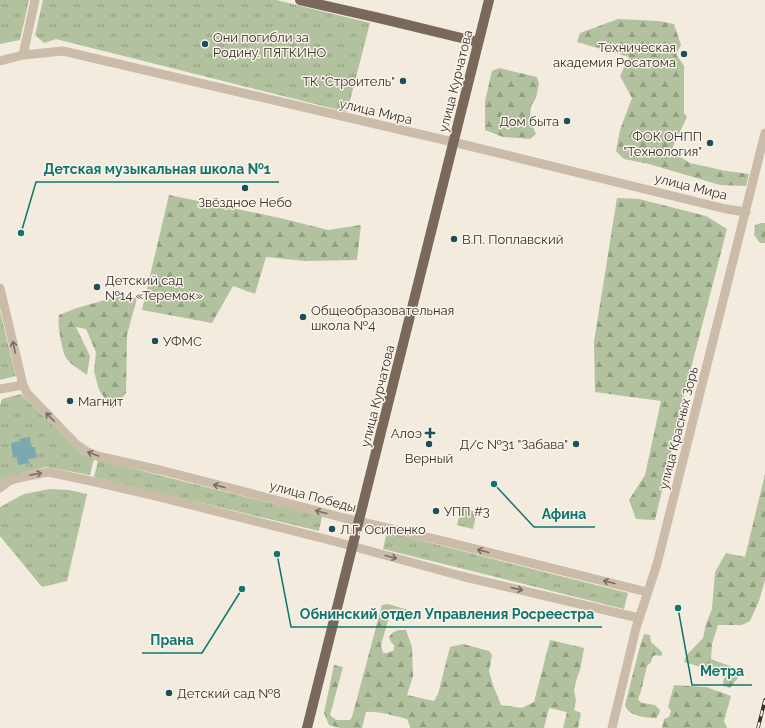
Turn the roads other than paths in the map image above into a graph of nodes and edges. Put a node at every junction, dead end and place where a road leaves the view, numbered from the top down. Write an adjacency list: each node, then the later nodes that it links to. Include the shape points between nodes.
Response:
1 (35, 0): 5 (street)
2 (300, 0): 4 (main road)
3 (489, 0): 4 (main road, улица Курчатова)
4 (478, 42): 8 (main road, улица Курчатова)
5 (23, 54): 6 (street, улица Мира); 8 (street, улица Мира, via 63,51)
6 (0, 61)
7 (765, 133): 9 (street, улица Красных Зорь)
8 (453, 142): 9 (street, улица Мира); 14 (main road, улица Курчатова)
9 (746, 212): 16 (street, улица Красных Зорь, via 657,564)
10 (0, 288): 11 (street, one-way to 10)
11 (23, 385): 12 (street); 14 (street, улица Победы, one-way to 11, via 97,456 77,445 27,393)
12 (0, 389)
13 (0, 488): 15 (street, one-way to 15, via 9,481 48,472 164,498)
14 (359, 522): 15 (main road, улица Курчатова); 16 (street, улица Победы, one-way to 14)
15 (353, 546): 17 (street, one-way to 17, via 460,576); 18 (main road, улица Курчатова)
16 (647, 592): 17 (street, улица Красных Зорь)
17 (639, 618): 19 (street, улица Красных Зорь)
18 (307, 728)
19 (612, 728)

